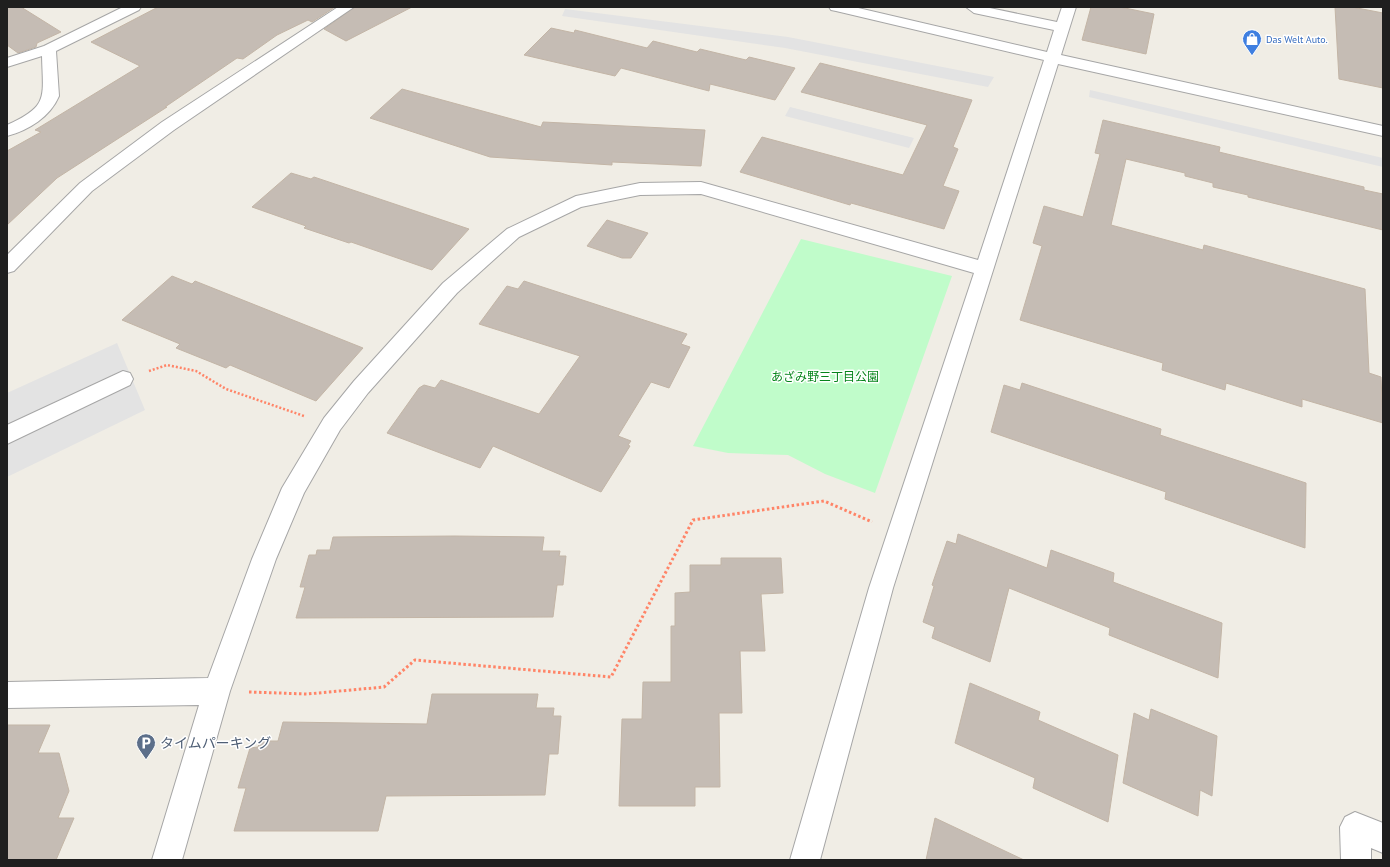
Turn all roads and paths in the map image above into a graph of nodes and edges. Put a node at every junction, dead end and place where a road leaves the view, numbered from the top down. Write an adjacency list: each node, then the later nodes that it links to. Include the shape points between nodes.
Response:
1 (134, 7): 7 (street)
2 (346, 7): 12 (street, via 168,126 86,187)
3 (836, 7): 8 (street)
4 (973, 7): 6 (street)
5 (1068, 7): 6 (street)
6 (1062, 28): 8 (street)
7 (49, 49): 9 (street); 11 (street, via 49,102 38,115)
8 (1053, 58): 10 (street); 13 (street)
9 (7, 64)
10 (1383, 131)
11 (7, 132)
12 (7, 266)
13 (985, 269): 15 (street, via 701,188 640,189 576,202 513,233 450,288 361,387); 17 (street)
14 (123, 379): 15 (path, via 167,365 196,371 226,389 278,409); 16 (street)
15 (332, 424): 18 (street, via 294,488 264,559)
16 (7, 435)
17 (899, 533): 18 (path, via 824,502 693,520 611,677 415,660 384,687 307,694); 22 (street, via 881,588)
18 (217, 691): 19 (street); 21 (street)
19 (7, 695)
20 (1383, 838): 23 (street, via 1355,827)
21 (167, 860)
22 (805, 860)
23 (1356, 860)

